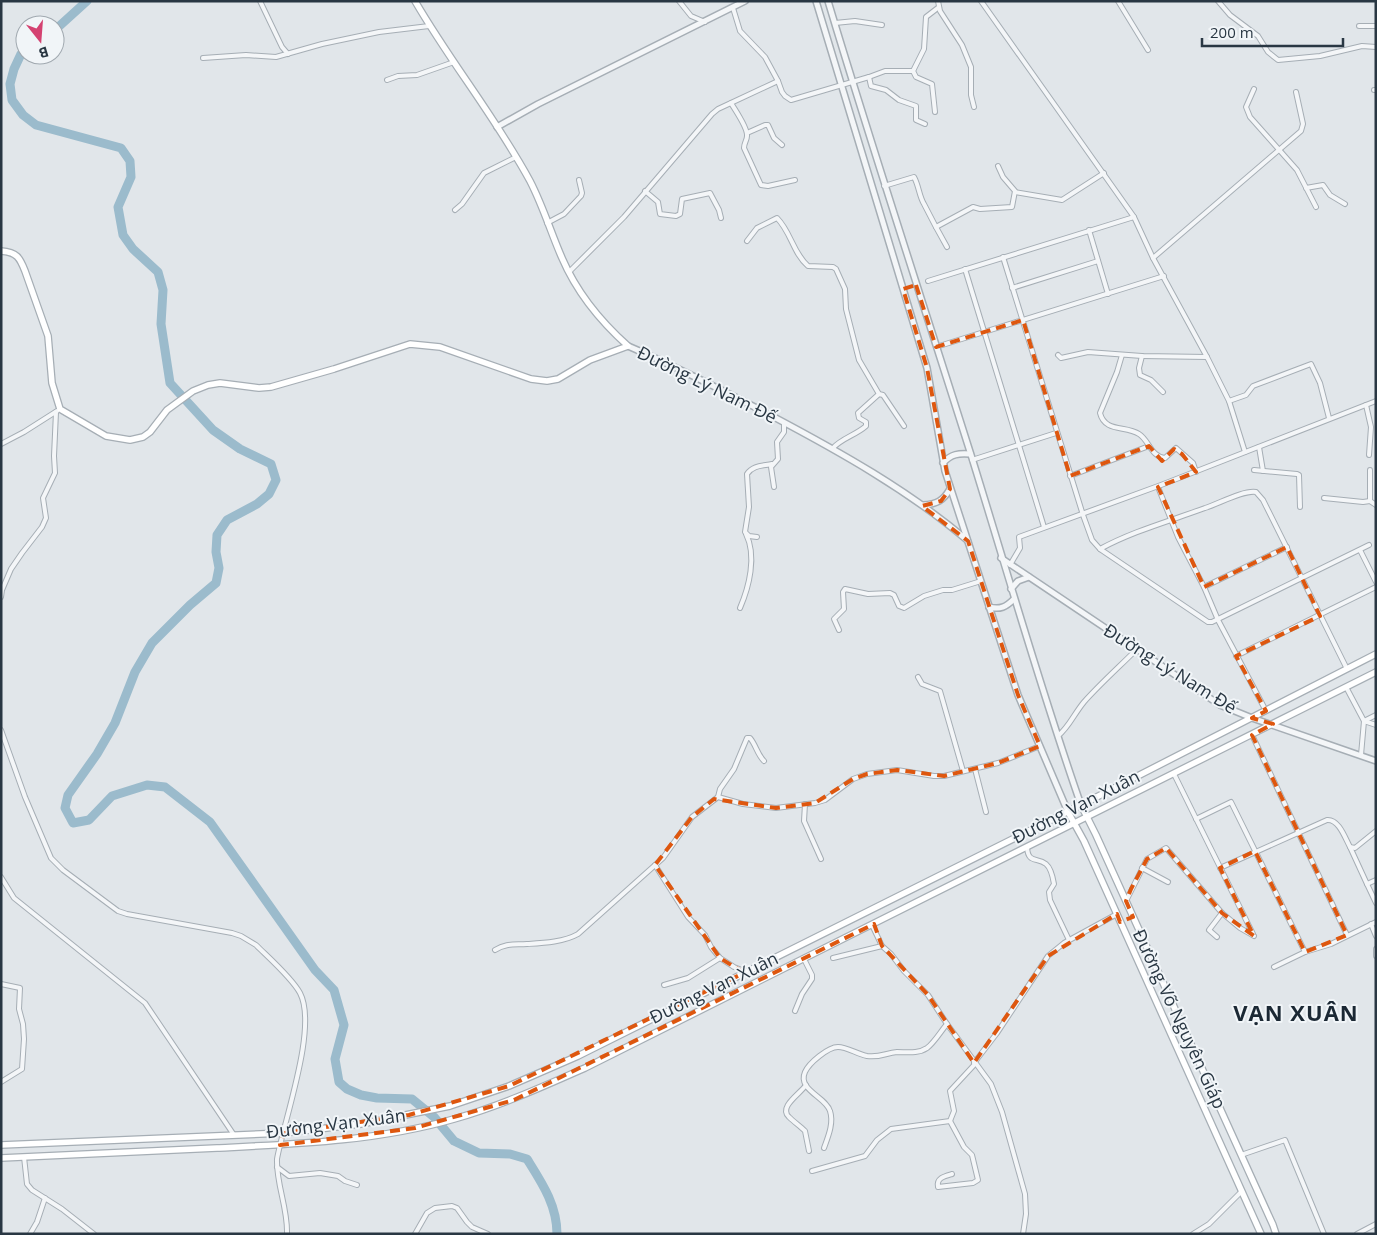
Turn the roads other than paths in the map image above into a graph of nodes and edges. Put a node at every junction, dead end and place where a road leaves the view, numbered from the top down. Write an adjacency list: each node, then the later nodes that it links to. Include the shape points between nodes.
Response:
1 (260, 1): 21 (street)
2 (415, 1): 16 (main road)
3 (679, 1): 13 (street, via 692,16)
4 (745, 1): 12 (street)
5 (816, 1): 29 (street)
6 (828, 1): 14 (street)
7 (938, 1): 11 (street)
8 (982, 1): 42 (street)
9 (1118, 1): 20 (street)
10 (1218, 1): 19 (street, via 1230,15 1258,36 1268,52 1278,60)
11 (938, 7): 24 (street, via 926,17 924,50); 33 (street, via 962,45 971,67)
12 (733, 8): 13 (street); 27 (street, via 740,31 765,57)
13 (705, 22): 36 (street)
14 (835, 23): 15 (street); 28 (street)
15 (882, 25)
16 (429, 26): 21 (street, via 379,32); 23 (main road)
17 (1359, 26): 18 (street)
18 (1376, 26)
19 (1376, 46)
20 (1148, 50)
21 (288, 54): 22 (street)
22 (203, 58)
23 (454, 62): 26 (street, via 417,75); 36 (main road)
24 (913, 71): 25 (street, via 885,71); 34 (street, via 916,77 932,84)
25 (869, 77): 28 (street); 35 (street, via 871,86 916,106 916,120)
26 (387, 80)
27 (778, 81): 29 (street, via 785,96 791,100); 32 (street)
28 (852, 82): 29 (street); 45 (street)
29 (841, 85): 69 (street)
30 (1254, 89): 39 (street, via 1247,103 1248,111 1253,122)
31 (1296, 92): 39 (street, via 1303,128)
32 (731, 103): 37 (street); 47 (street, via 708,117)
33 (974, 107)
34 (935, 112)
35 (925, 124)
36 (497, 127): 40 (main road)
37 (747, 133): 38 (street, via 768,125 774,138); 44 (street, via 744,148 762,186)
38 (782, 145)
39 (1278, 150): 46 (street, via 1297,170); 61 (street)
40 (516, 157): 51 (street, via 484,173); 54 (main road)
41 (998, 166): 48 (street)
42 (1104, 173): 48 (street, via 1062,200); 52 (street)
43 (579, 180): 54 (street, via 581,196 564,214)
44 (795, 180)
45 (884, 186): 55 (street, via 914,177); 67 (street)
46 (1306, 188): 49 (street, via 1323,184 1330,195); 50 (street)
47 (645, 191): 53 (street, via 658,202 660,214 676,216 680,214 682,199 710,193); 64 (street, via 607,236)
48 (1015, 192): 55 (street, via 1012,207 973,207)
49 (1345, 204)
50 (1316, 207)
51 (454, 210)
52 (1134, 216): 56 (street); 61 (street)
53 (721, 218)
54 (548, 223): 64 (main road)
55 (936, 227): 58 (street)
56 (1089, 230): 60 (street); 62 (street)
57 (747, 241): 80 (street, via 758,228 777,218 808,266 836,269 846,289 846,309 859,360)
58 (947, 247)
59 (1, 251): 84 (main road, via 15,254 26,272 48,336)
60 (1003, 257): 63 (street); 68 (street)
61 (1153, 258): 65 (street)
62 (1098, 261): 68 (street); 70 (street)
63 (965, 269): 66 (street); 72 (street)
64 (569, 272): 73 (main road, via 596,315)
65 (1164, 276): 70 (street); 78 (street)
66 (928, 280)
67 (916, 285): 69 (street); 74 (street)
68 (1012, 288): 71 (street)
69 (903, 289): 97 (street, via 927,368)
70 (1108, 294): 71 (street)
71 (1023, 320): 72 (street); 88 (street)
72 (984, 332): 74 (street); 90 (street)
73 (628, 346): 84 (main road, Đường Lý Nam Đế, via 590,360 558,379 546,381 531,379 440,347 410,344 271,387 213,383 194,391 170,408 150,432 130,440 106,436); 86 (street, Đường Lý Nam Đế, via 699,378)
74 (936, 347): 96 (street)
75 (1058, 355): 76 (street, via 1060,358 1088,352)
76 (1122, 355): 77 (street); 91 (street, via 1100,413 1101,419 1108,426 1137,432)
77 (1142, 356): 78 (street); 79 (street, via 1140,375 1151,380)
78 (1207, 357): 81 (street)
79 (1163, 392)
80 (879, 394): 87 (street, via 883,395); 93 (street, via 858,414 866,426)
81 (1229, 401): 85 (street, via 1246,395 1253,386 1311,364 1320,382); 94 (street)
82 (1376, 401): 83 (street)
83 (1366, 405): 85 (street); 95 (street, via 1371,427)
84 (58, 410): 89 (street); 131 (street, via 55,473 43,498 46,518 11,569)
85 (1329, 418): 92 (street)
86 (784, 423): 93 (street, Đường Lý Nam Đế); 98 (street, via 784,432 776,445 778,459)
87 (904, 426)
88 (1056, 433): 90 (street); 103 (street)
89 (1, 444)
90 (1019, 444): 96 (street); 114 (street)
91 (1149, 446): 102 (street, via 1163,458 1176,448 1192,463); 103 (street)
92 (1260, 447): 94 (street); 101 (street)
93 (833, 448): 110 (street, Đường Lý Nam Đế)
94 (1245, 452): 102 (street)
95 (1370, 455)
96 (971, 457): 97 (street, via 957,454); 122 (street)
97 (943, 463): 106 (street)
98 (772, 464): 104 (street); 115 (street, via 757,466 747,474 749,507)
99 (1254, 470): 101 (street)
100 (1370, 470): 108 (street)
101 (1263, 471): 111 (street, via 1299,475)
102 (1196, 472): 105 (street)
103 (1070, 476): 112 (street)
104 (774, 487)
105 (1158, 487): 112 (street); 113 (street)
106 (950, 489): 110 (street, via 942,501); 117 (street)
107 (1324, 498): 108 (street)
108 (1370, 501): 109 (street)
109 (1376, 505)
110 (922, 506): 117 (street, Đường Lý Nam Đế)
111 (1300, 507)
112 (1083, 515): 114 (street); 120 (street, via 1092,540)
113 (1170, 519): 119 (street, via 1256,492); 120 (street); 128 (street)
114 (1044, 527): 123 (street, via 1019,537 1020,548)
115 (746, 534): 116 (street); 134 (street, via 752,552 748,588)
116 (757, 537)
117 (968, 541): 126 (street)
118 (1369, 545): 121 (street)
119 (1287, 547): 125 (street); 128 (street)
120 (1100, 549): 136 (street, via 1208,622)
121 (1360, 550): 125 (street); 127 (street)
122 (1001, 558): 123 (street, Đường Lý Nam Đế); 130 (street)
123 (1010, 565): 124 (street, Đường Lý Nam Đế)
124 (1030, 577): 130 (street, via 1018,581); 138 (street, Đường Lý Nam Đế)
125 (1303, 578): 135 (street); 136 (street)
126 (981, 581): 133 (street); 137 (street, via 924,596 904,608 890,593 845,590 844,610 834,620)
127 (1376, 582)
128 (1204, 587): 136 (street)
129 (1376, 587): 135 (street)
130 (1011, 589): 132 (street)
131 (1, 597)
132 (1014, 599): 133 (street, via 1004,607); 153 (street)
133 (989, 607): 154 (street, via 1018,695)
134 (740, 608)
135 (1320, 616): 140 (street); 141 (street)
136 (1218, 620): 140 (street)
137 (838, 630)
138 (1136, 650): 147 (street, Đường Lý Nam Đế, via 1220,705); 153 (street, via 1091,694)
139 (1376, 654): 141 (main road, Đường Vạn Xuân)
140 (1236, 656): 145 (street)
141 (1347, 669): 145 (main road, Đường Vạn Xuân)
142 (1376, 672): 144 (main road, Đường Vạn Xuân)
143 (918, 677): 159 (street, via 922,684 940,692)
144 (1346, 687): 148 (street); 149 (main road, Đường Vạn Xuân)
145 (1266, 711): 147 (main road, Đường Vạn Xuân)
146 (1376, 715): 148 (street)
147 (1252, 718): 149 (street, Đường Lý Nam Đế); 163 (main road, Đường Vạn Xuân)
148 (1364, 721): 150 (street); 155 (street)
149 (1273, 724): 152 (main road, Đường Vạn Xuân); 155 (street, Đường Lý Nam Đế)
150 (1376, 725)
151 (1, 730): 214 (street, via 47,851 56,864 127,914 232,933 250,940 297,988 305,1009 304,1038)
152 (1252, 735): 160 (main road, Đường Vạn Xuân); 170 (street)
153 (1057, 737): 163 (street)
154 (1040, 746): 158 (street, via 998,764); 165 (street)
155 (1361, 755): 157 (street, Đường Lý Nam Đế)
156 (764, 760): 161 (street, via 747,738)
157 (1376, 761)
158 (975, 769): 159 (street); 164 (street)
159 (963, 771): 162 (street, via 938,776 898,770 867,774 852,779 825,800)
160 (1174, 774): 166 (main road, Đường Vạn Xuân); 167 (street)
161 (718, 797): 162 (street, via 776,808); 175 (street, via 692,817)
162 (805, 804): 174 (street, via 804,821)
163 (1081, 805): 165 (main road, Đường Vạn Xuân); 166 (main road, Đường Võ Nguyên Giáp)
164 (986, 812)
165 (1068, 812): 168 (main road, Đường Võ Nguyên Giáp); 204 (main road, Đường Vạn Xuân)
166 (1087, 817): 168 (main road, Đường Vạn Xuân); 182 (main road, Đường Võ Nguyên Giáp)
167 (1196, 819): 173 (street, via 1231,802); 177 (street)
168 (1074, 824): 172 (main road, Đường Vạn Xuân); 185 (main road, Đường Võ Nguyên Giáp)
169 (1376, 831): 171 (street, via 1355,848)
170 (1298, 833): 171 (street, via 1333,820); 173 (street); 191 (street)
171 (1350, 847): 181 (street)
172 (1027, 848): 190 (main road, Đường Vạn Xuân); 194 (street, via 1030,858 1049,868 1054,884 1048,892 1050,900)
173 (1255, 851): 177 (street); 198 (street)
174 (821, 859)
175 (655, 865): 197 (street, via 573,937 507,945); 200 (street)
176 (1142, 868): 180 (street); 182 (street); 184 (street, via 1147,859 1166,848)
177 (1220, 868): 184 (street, via 1254,936)
178 (1, 877): 215 (street, via 14,898 145,1003)
179 (1376, 880): 181 (street)
180 (1168, 882)
181 (1367, 884): 183 (street)
182 (1126, 901): 186 (main road, Đường Võ Nguyên Giáp)
183 (1376, 902)
184 (1222, 913): 192 (street, via 1209,930)
185 (1117, 914): 187 (main road, Đường Võ Nguyên Giáp); 194 (street)
186 (1132, 916): 187 (main road); 220 (main road, Đường Võ Nguyên Giáp)
187 (1120, 922): 227 (main road, Đường Võ Nguyên Giáp)
188 (1376, 922): 189 (street)
189 (1371, 924): 191 (street); 193 (street)
190 (872, 925): 195 (street); 202 (main road, Đường Vạn Xuân)
191 (1347, 935): 198 (street)
192 (1217, 936)
193 (1376, 936)
194 (1069, 940): 210 (street, via 1048,956)
195 (882, 946): 201 (street); 209 (street, via 925,991)
196 (1376, 949): 199 (street)
197 (495, 950)
198 (1305, 952): 203 (street)
199 (1376, 956)
200 (720, 958): 204 (street); 207 (street, via 688,978)
201 (833, 958)
202 (804, 959): 206 (main road, Đường Vạn Xuân); 208 (street, via 812,979)
203 (1274, 967)
204 (747, 972): 206 (main road); 214 (main road, Đường Vạn Xuân, via 509,1086 409,1115)
205 (1, 984): 211 (street, via 20,988 19,1009 24,1039 22,1069)
206 (754, 984): 217 (main road, Đường Vạn Xuân, via 514,1100 414,1128 362,1138)
207 (664, 985)
208 (795, 1010)
209 (947, 1024): 210 (street); 212 (street, via 927,1048 914,1052 874,1057 839,1047 831,1048 805,1071)
210 (974, 1063): 213 (street, via 950,1090 954,1112); 235 (street, via 991,1084 1026,1194)
211 (1, 1082)
212 (806, 1086): 218 (street, via 831,1112 831,1126); 219 (street, via 789,1102 786,1111 787,1116 805,1130)
213 (950, 1121): 224 (street, via 891,1129 865,1156); 225 (street, via 972,1155 978,1180 938,1187 940,1178)
214 (284, 1133): 215 (main road, Đường Vạn Xuân); 217 (street)
215 (234, 1135): 216 (main road, Đường Vạn Xuân)
216 (1, 1145)
217 (280, 1145): 221 (main road, Đường Vạn Xuân); 223 (street)
218 (824, 1148)
219 (809, 1151)
220 (1241, 1155): 238 (main road, Đường Võ Nguyên Giáp); 239 (street, via 1285,1140)
221 (24, 1156): 222 (main road, Đường Vạn Xuân); 228 (street, via 26,1184)
222 (1, 1158)
223 (277, 1167): 226 (street, via 289,1176 320,1173); 232 (street)
224 (812, 1171)
225 (952, 1174)
226 (357, 1184)
227 (1242, 1191): 236 (street, via 1209,1224); 237 (main road, Đường Võ Nguyên Giáp)
228 (45, 1198): 230 (street); 231 (street)
229 (1376, 1224): 240 (street)
230 (30, 1234)
231 (94, 1234)
232 (287, 1234)
233 (415, 1234): 234 (street, via 427,1213 452,1206 466,1222)
234 (488, 1234)
235 (1023, 1234)
236 (1193, 1234)
237 (1261, 1234)
238 (1276, 1234)
239 (1324, 1234)
240 (1357, 1234)

